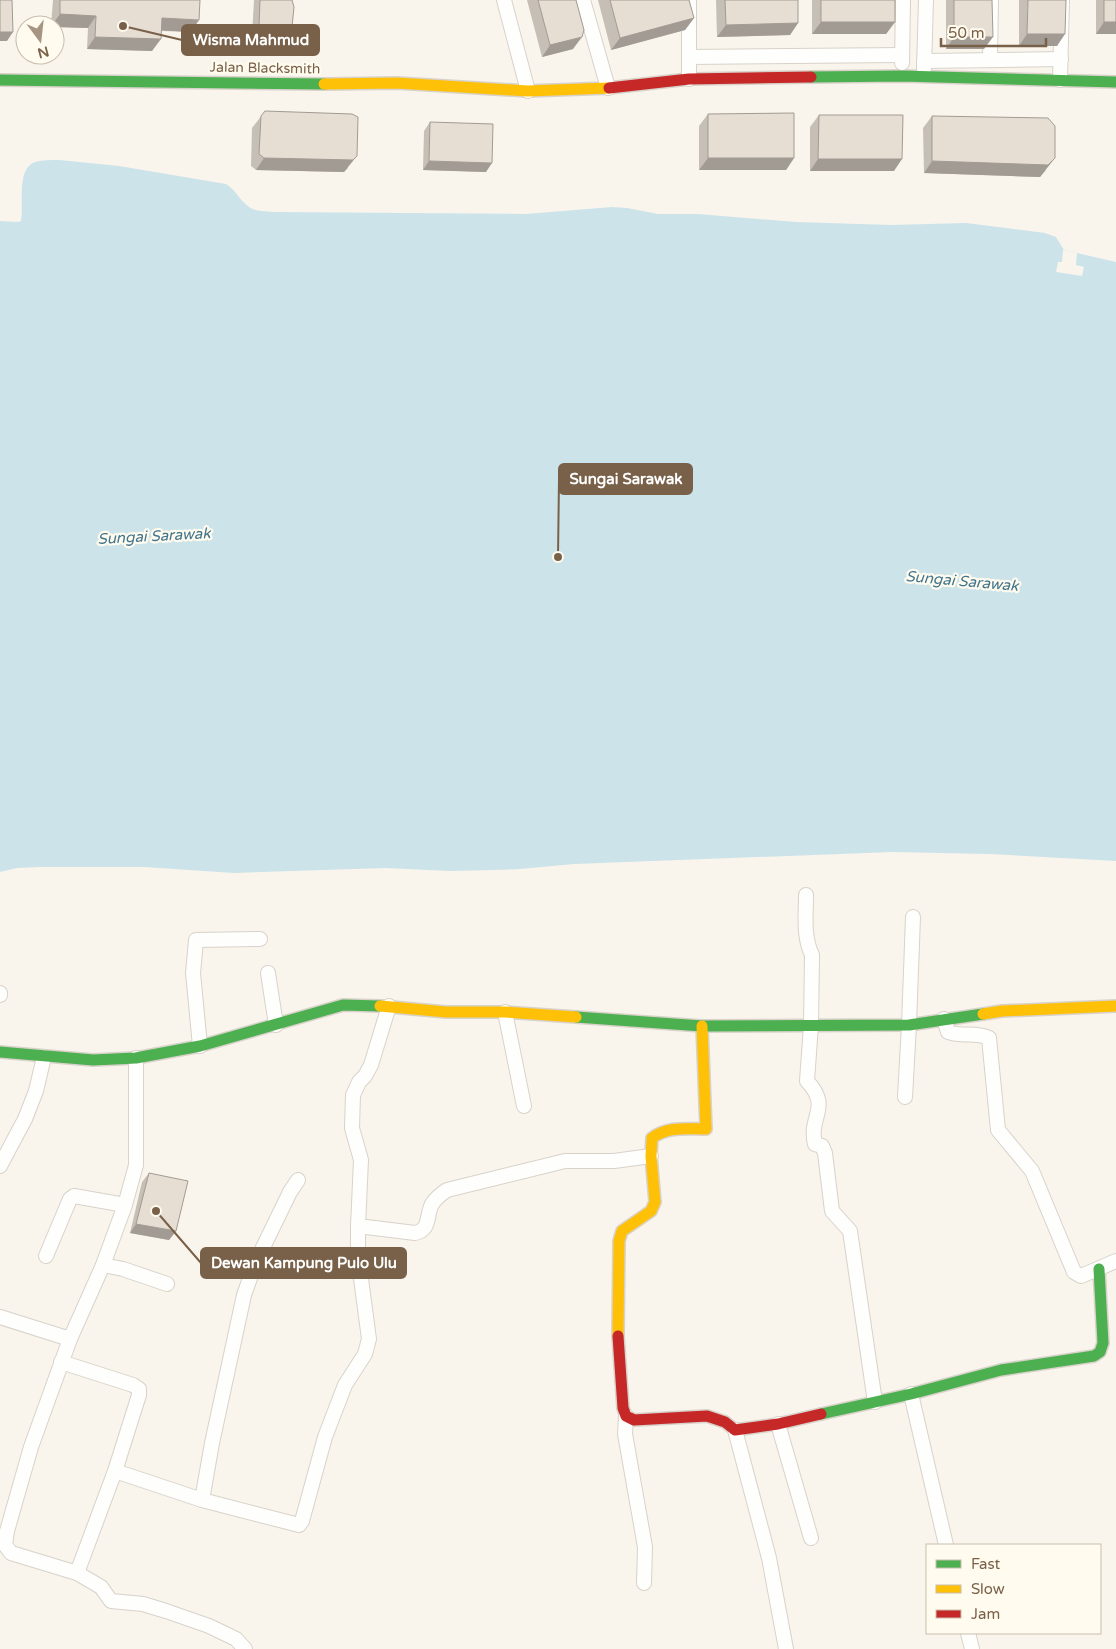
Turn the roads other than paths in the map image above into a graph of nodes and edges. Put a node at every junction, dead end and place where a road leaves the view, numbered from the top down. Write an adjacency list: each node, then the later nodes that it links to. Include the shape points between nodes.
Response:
1 (504, 0): 20 (street)
2 (584, 0): 19 (street)
3 (689, 0): 9 (street)
4 (903, 0): 8 (street)
5 (926, 0): 12 (street)
6 (991, 0): 10 (street)
7 (1062, 0): 11 (street)
8 (902, 55): 9 (street); 13 (street)
9 (689, 57): 15 (street)
10 (990, 60): 11 (street); 12 (street)
11 (1061, 60): 17 (street)
12 (924, 61): 14 (street)
13 (902, 76): 14 (street, Jalan Blacksmith); 15 (street, Jalan Blacksmith)
14 (924, 77): 17 (street, Jalan Blacksmith)
15 (689, 78): 19 (street, Jalan Blacksmith)
16 (0, 80): 20 (street, Jalan Blacksmith, via 397,83)
17 (1060, 80): 18 (street, Jalan Blacksmith)
18 (1116, 82)
19 (608, 88): 20 (street, Jalan Blacksmith)
20 (528, 91)
21 (806, 896): 32 (street, via 806,936 812,955)
22 (913, 917): 30 (street)
23 (260, 939): 33 (street, via 196,940 193,973)
24 (268, 973): 29 (street)
25 (389, 1006): 27 (street, via 446,1012); 29 (street, via 343,1005); 43 (street, via 371,1066 353,1095 352,1128 362,1160)
26 (1116, 1006): 28 (street, via 1002,1011)
27 (505, 1012): 31 (street); 38 (street)
28 (944, 1018): 30 (street); 49 (street, via 948,1032 989,1038 998,1130 1032,1171 1074,1272 1081,1276)
29 (276, 1025): 33 (street)
30 (910, 1025): 32 (street); 37 (street)
31 (702, 1026): 32 (street); 39 (street, via 706,1129 658,1132 652,1138)
32 (811, 1026): 55 (street, via 807,1081 816,1091 820,1103 813,1136 815,1144 822,1146 825,1153 832,1211 850,1231)
33 (200, 1046): 36 (street)
34 (0, 1052): 35 (street)
35 (44, 1057): 36 (street); 40 (street, via 25,1119)
36 (136, 1058): 42 (street, via 138,1151)
37 (905, 1097)
38 (524, 1106)
39 (651, 1156): 43 (street, via 565,1162 447,1190 431,1206 426,1227 421,1232); 56 (street, via 654,1202 651,1210 622,1231 619,1241 617,1324)
40 (0, 1166)
41 (298, 1180): 47 (street)
42 (125, 1206): 45 (street, via 74,1196); 48 (street)
43 (358, 1226): 60 (street, via 358,1256 369,1339 365,1354 345,1385 329,1428 302,1521 299,1525 292,1524)
44 (313, 1255): 47 (street, via 297,1269)
45 (46, 1256)
46 (1116, 1261): 49 (street)
47 (255, 1264): 60 (street, via 244,1295)
48 (103, 1265): 50 (street); 52 (street)
49 (1099, 1269): 54 (street, via 1103,1343 1100,1352 1094,1356 1001,1370)
50 (167, 1284)
51 (0, 1317): 52 (street)
52 (70, 1339): 53 (street)
53 (61, 1362): 59 (street, via 138,1389 139,1395); 63 (street, via 31,1448 5,1545 11,1553)
54 (911, 1394): 55 (street); 62 (street)
55 (875, 1402): 57 (street)
56 (626, 1416): 58 (street, via 634,1420 708,1416); 64 (street, via 625,1434 645,1547)
57 (778, 1424): 58 (street); 61 (street)
58 (735, 1430): 67 (street, via 769,1558)
59 (115, 1471): 60 (street); 63 (street)
60 (202, 1500)
61 (812, 1538)
62 (946, 1544)
63 (77, 1574): 66 (street, via 101,1587 111,1601 143,1604 209,1626 236,1639)
64 (644, 1583)
65 (968, 1634): 68 (street)
66 (245, 1649)
67 (786, 1649)
68 (972, 1649)

